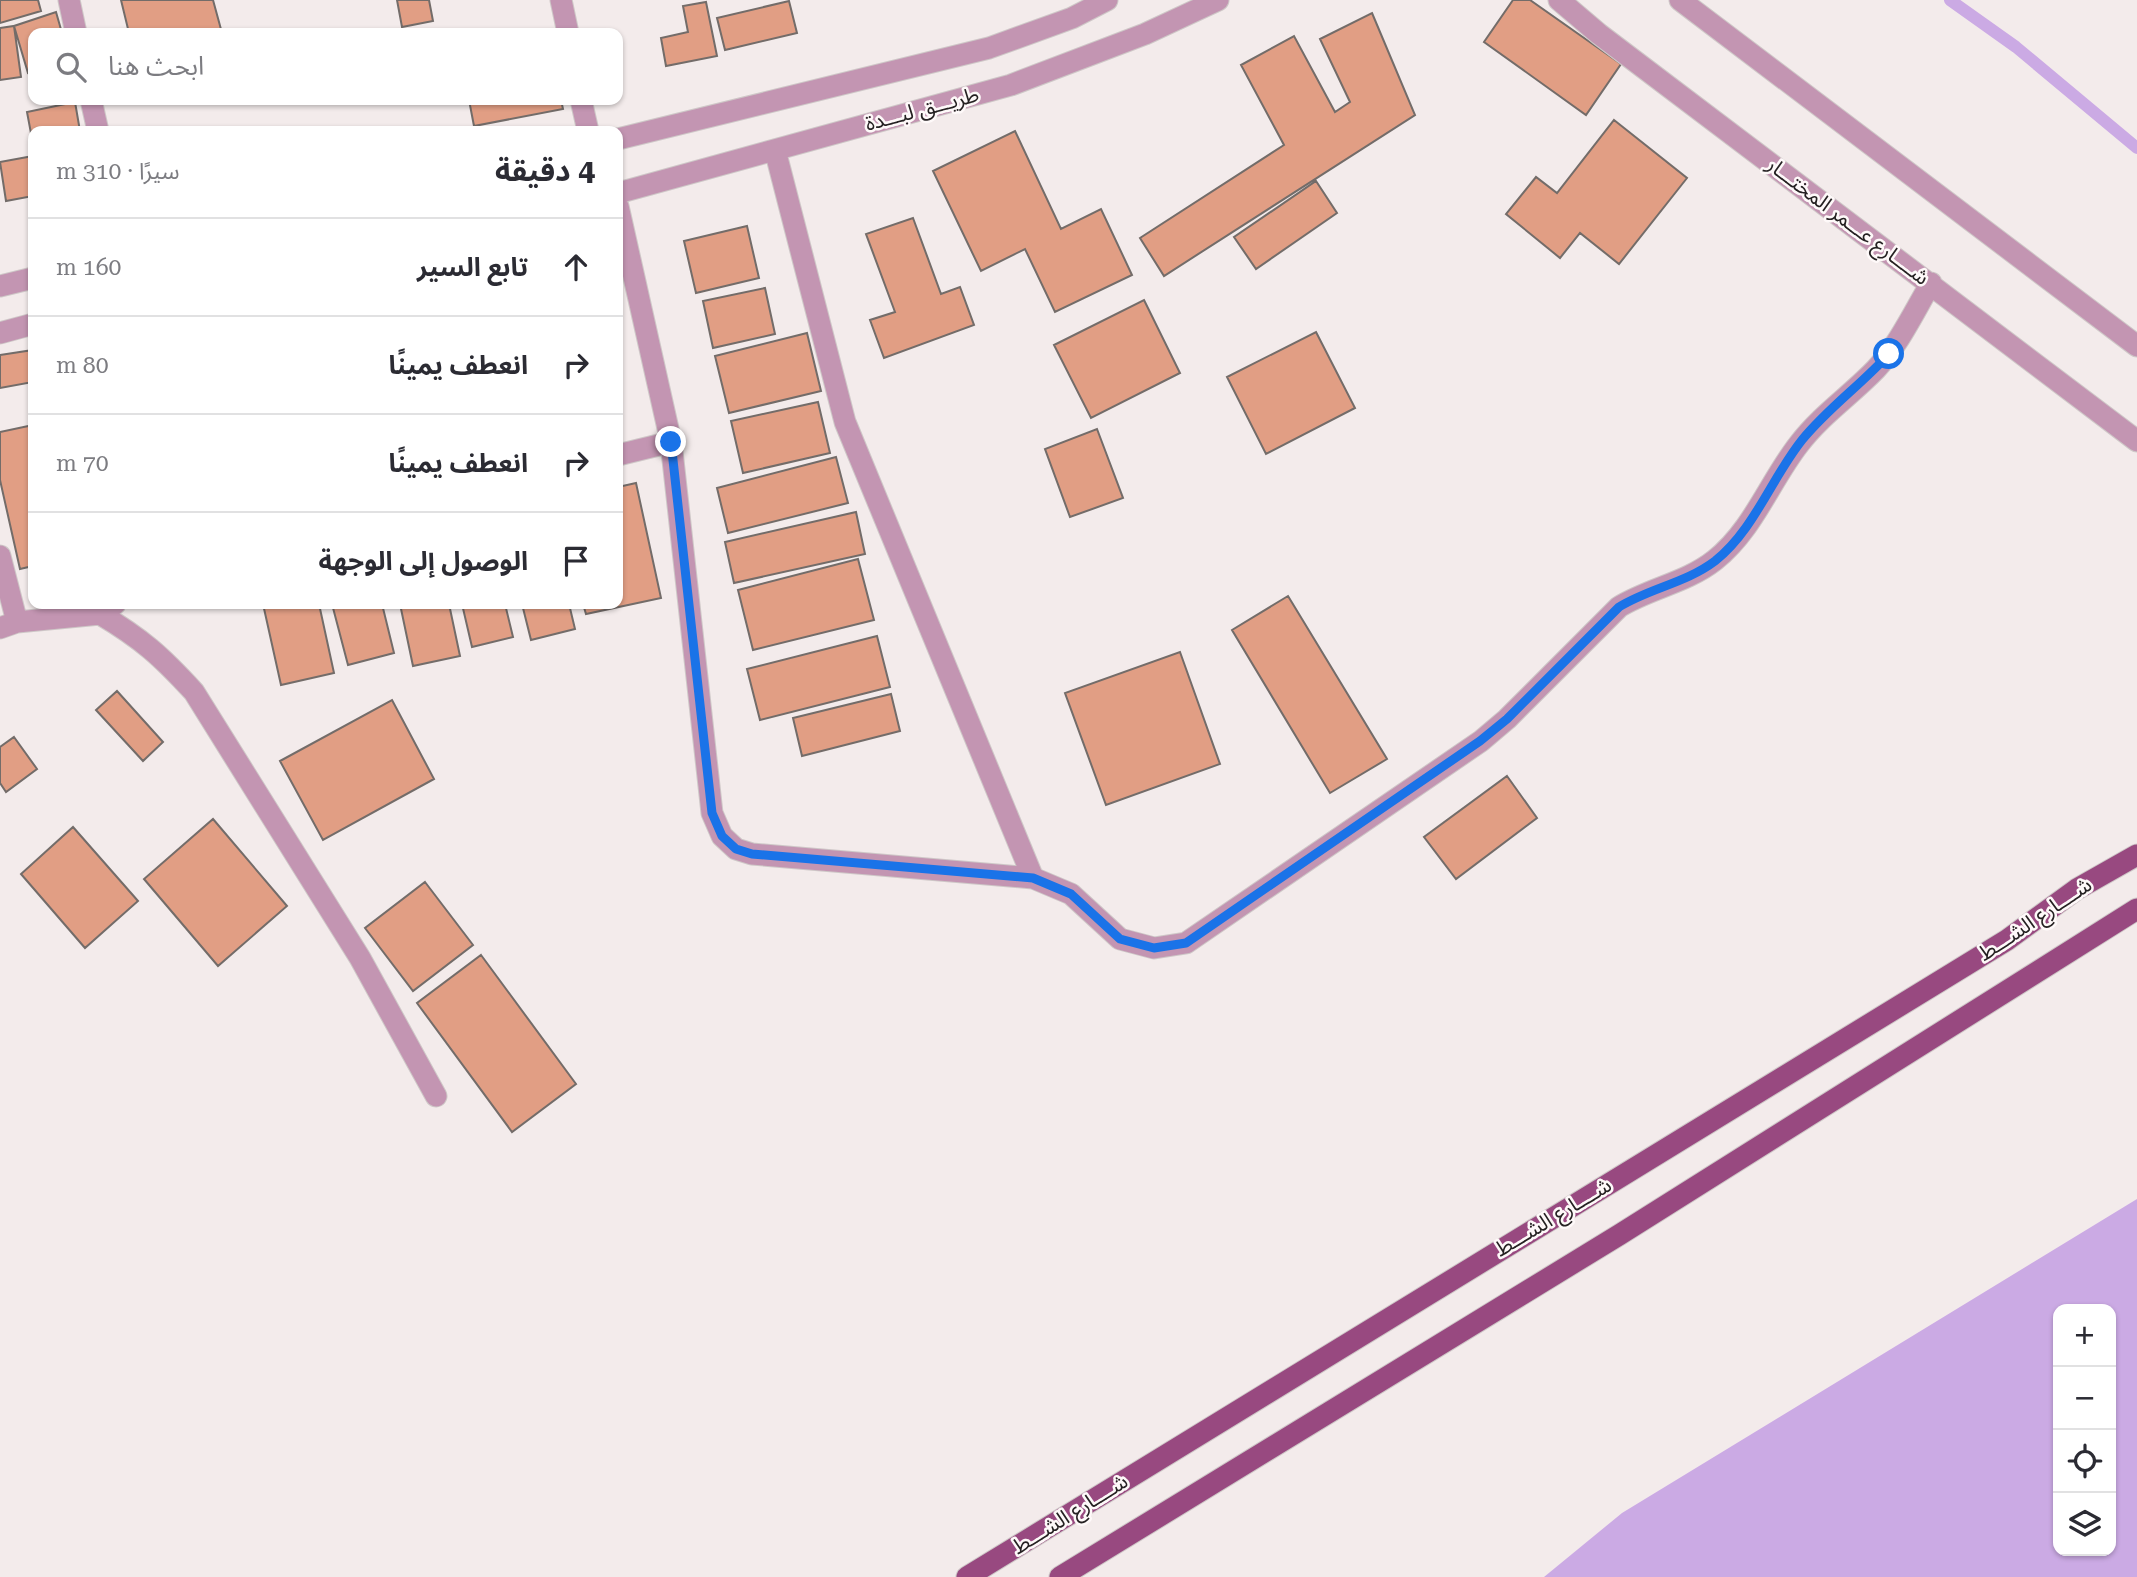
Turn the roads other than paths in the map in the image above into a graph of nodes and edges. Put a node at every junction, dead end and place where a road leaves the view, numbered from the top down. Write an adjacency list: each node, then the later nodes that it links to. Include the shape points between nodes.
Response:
1 (69, 0): 7 (street)
2 (561, 0): 8 (street)
3 (1107, 0): 13 (street, طريـــق لبـــدة, via 1028,36)
4 (1218, 0): 14 (street, طريـــق لبـــدة, via 1145,34 1011,85)
5 (1559, 0): 18 (street, شــــارع عـــمر المختـــار)
6 (1680, 0): 22 (street)
7 (75, 28)
8 (567, 28)
9 (92, 105): 11 (street)
10 (583, 105): 12 (street)
11 (97, 126)
12 (587, 126)
13 (623, 138)
14 (775, 150): 15 (street, طريـــق لبـــدة); 30 (street, via 845,422)
15 (623, 192)
16 (623, 228): 24 (street)
17 (28, 279): 19 (street)
18 (1931, 283): 23 (street, شــــارع عـــمر المختـــار); 30 (street, via 1889,354 1804,438 1730,547 1698,573 1619,607 1480,741 1186,943 1154,948 1120,939 1071,894)
19 (0, 286)
20 (28, 325): 21 (street)
21 (0, 333)
22 (2137, 346)
23 (2137, 441)
24 (671, 442): 25 (street); 30 (street, via 704,755 712,813 722,836 736,849 752,854)
25 (623, 454)
26 (0, 556): 28 (street)
27 (107, 609): 28 (street); 32 (street, via 194,692 360,958)
28 (8, 625)
29 (2137, 855): 33 (main road, شــــارع الشـــط, via 2077,889 2007,940)
30 (1033, 878)
31 (2137, 909): 34 (main road, شــــارع الشـــط, via 1607,1242)
32 (436, 1096)
33 (967, 1577)
34 (1060, 1577)

